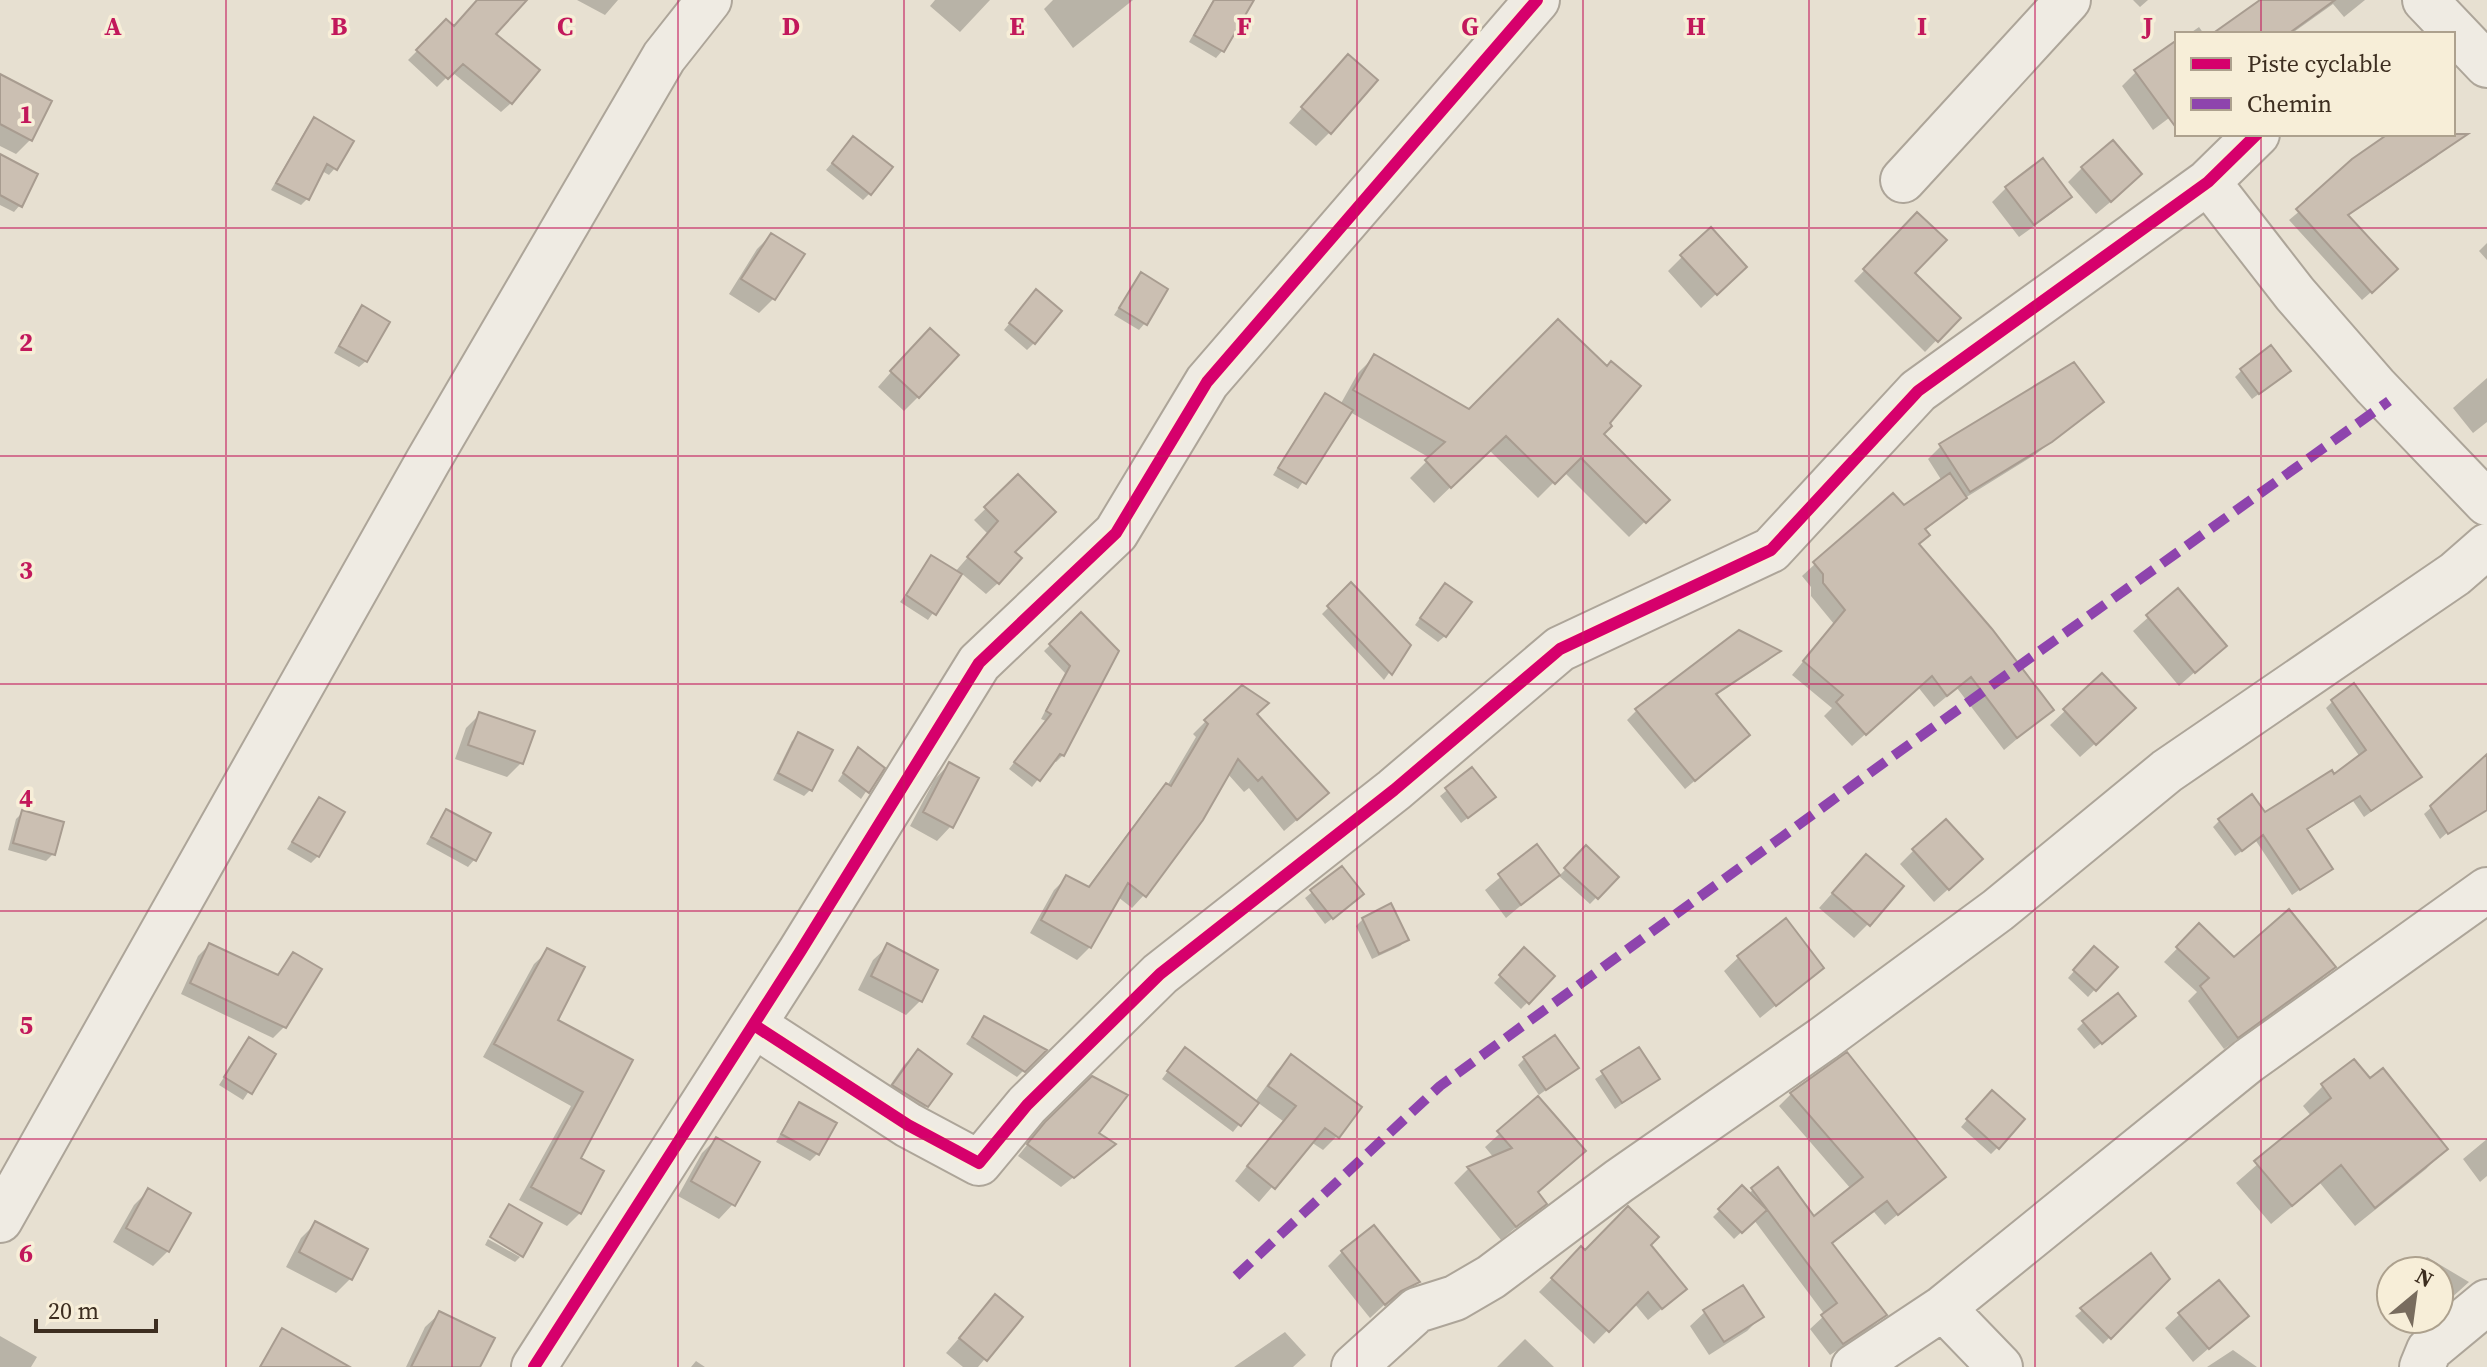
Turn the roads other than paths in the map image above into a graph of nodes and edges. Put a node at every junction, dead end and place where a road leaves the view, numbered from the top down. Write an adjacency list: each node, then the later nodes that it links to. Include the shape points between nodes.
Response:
1 (709, 0): 15 (street, via 664,57 428,461)
2 (1537, 0): 14 (street, via 1207,382 1116,533 979,663)
3 (2068, 0): 9 (street)
4 (2425, 18): 5 (street)
5 (2443, 32)
6 (2455, 41): 7 (street)
7 (2487, 65)
8 (2255, 136): 10 (street)
9 (1903, 180)
10 (2208, 182): 11 (street, via 2305,306); 14 (street, via 1918,391 1771,550 1560,649 1394,790 1160,974 1027,1105 979,1163 908,1125)
11 (2487, 503)
12 (2487, 546): 19 (street, via 2455,574 2167,771 1998,910 1823,1039 1491,1277 1455,1298 1417,1310)
13 (2487, 890): 17 (street, via 2248,1061)
14 (754, 1025): 18 (street)
15 (0, 1220)
16 (2487, 1302): 22 (street, via 2429,1350)
17 (1943, 1308): 20 (street); 21 (street)
18 (534, 1367)
19 (1354, 1367)
20 (1854, 1367)
21 (2000, 1367)
22 (2422, 1367)

